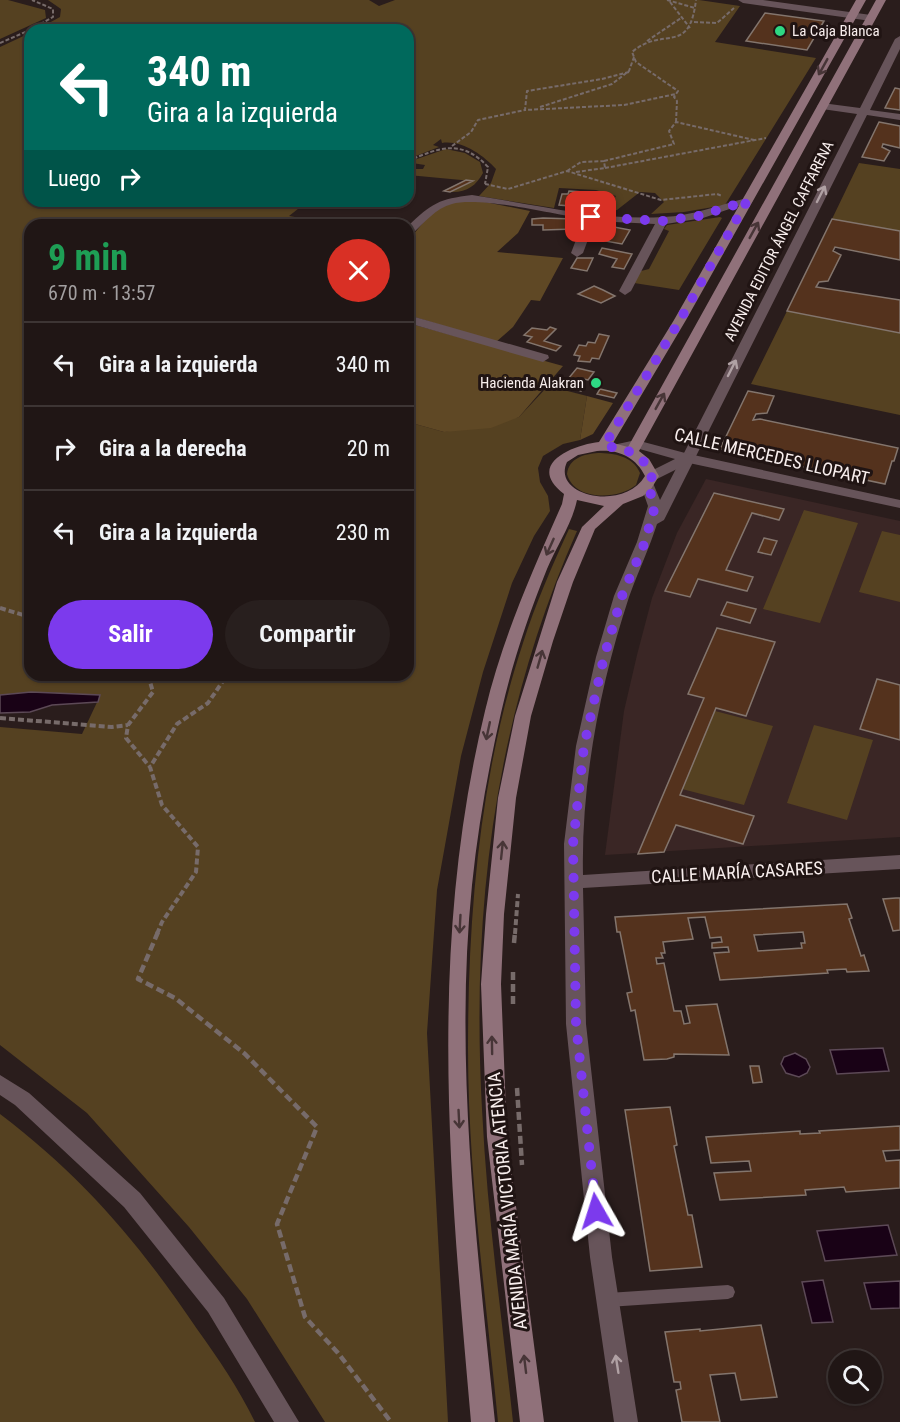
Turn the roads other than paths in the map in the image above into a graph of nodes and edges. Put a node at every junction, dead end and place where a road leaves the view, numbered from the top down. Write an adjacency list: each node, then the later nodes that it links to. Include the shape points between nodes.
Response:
1 (861, 0): 4 (main road)
2 (881, 0): 5 (main road, AVENIDA EDITOR ÁNGEL CAFFARENA)
3 (739, 3): 4 (street)
4 (851, 16): 5 (street); 10 (main road, one-way to 10)
5 (871, 18): 7 (main road, AVENIDA EDITOR ÁNGEL CAFFARENA)
6 (900, 39): 8 (street, AVENIDA EDITOR ÁNGEL CAFFARENA)
7 (822, 106): 8 (street); 18 (main road, AVENIDA EDITOR ÁNGEL CAFFARENA, one-way to 7)
8 (862, 111): 9 (street); 19 (street, AVENIDA EDITOR ÁNGEL CAFFARENA, one-way to 8)
9 (900, 117)
10 (742, 203): 12 (street, via 699,216); 18 (main road, via 680,320)
11 (591, 217): 12 (street); 13 (street, via 472,198 434,208); 14 (street)
12 (662, 221): 15 (street)
13 (414, 226)
14 (577, 254)
15 (625, 291)
16 (414, 321): 17 (street)
17 (543, 358)
18 (622, 447): 19 (street, CALLE MERCEDES LLOPART); 20 (main road, via 647,462); 21 (main road, via 578,450 560,462 558,478)
19 (687, 458): 20 (street); 23 (street, CALLE MERCEDES LLOPART); 24 (street)
20 (650, 481): 22 (main road, via 636,496); 24 (street, via 655,506)
21 (571, 492): 22 (main road, via 593,500); 31 (main road, AVENIDA MARÍA VICTORIA ATENCIA, one-way to 31, via 513,637 492,712 475,795 460,912 456,985 460,1154)
22 (618, 501): 32 (main road, AVENIDA MARÍA VICTORIA ATENCIA, one-way to 22, via 497,1137 491,984 495,914 507,798 523,716 545,641 565,582 590,527)
23 (900, 504)
24 (645, 542): 26 (street, via 619,606 584,746 573,844)
25 (900, 862): 26 (street, CALLE MARÍA CASARES)
26 (574, 882): 29 (street, via 576,1024)
27 (0, 1084): 30 (street, via 22,1099 132,1200 216,1305)
28 (728, 1292): 29 (lane)
29 (608, 1300): 33 (street, one-way to 29)
30 (287, 1422)
31 (483, 1422)
32 (532, 1422)
33 (626, 1422)

